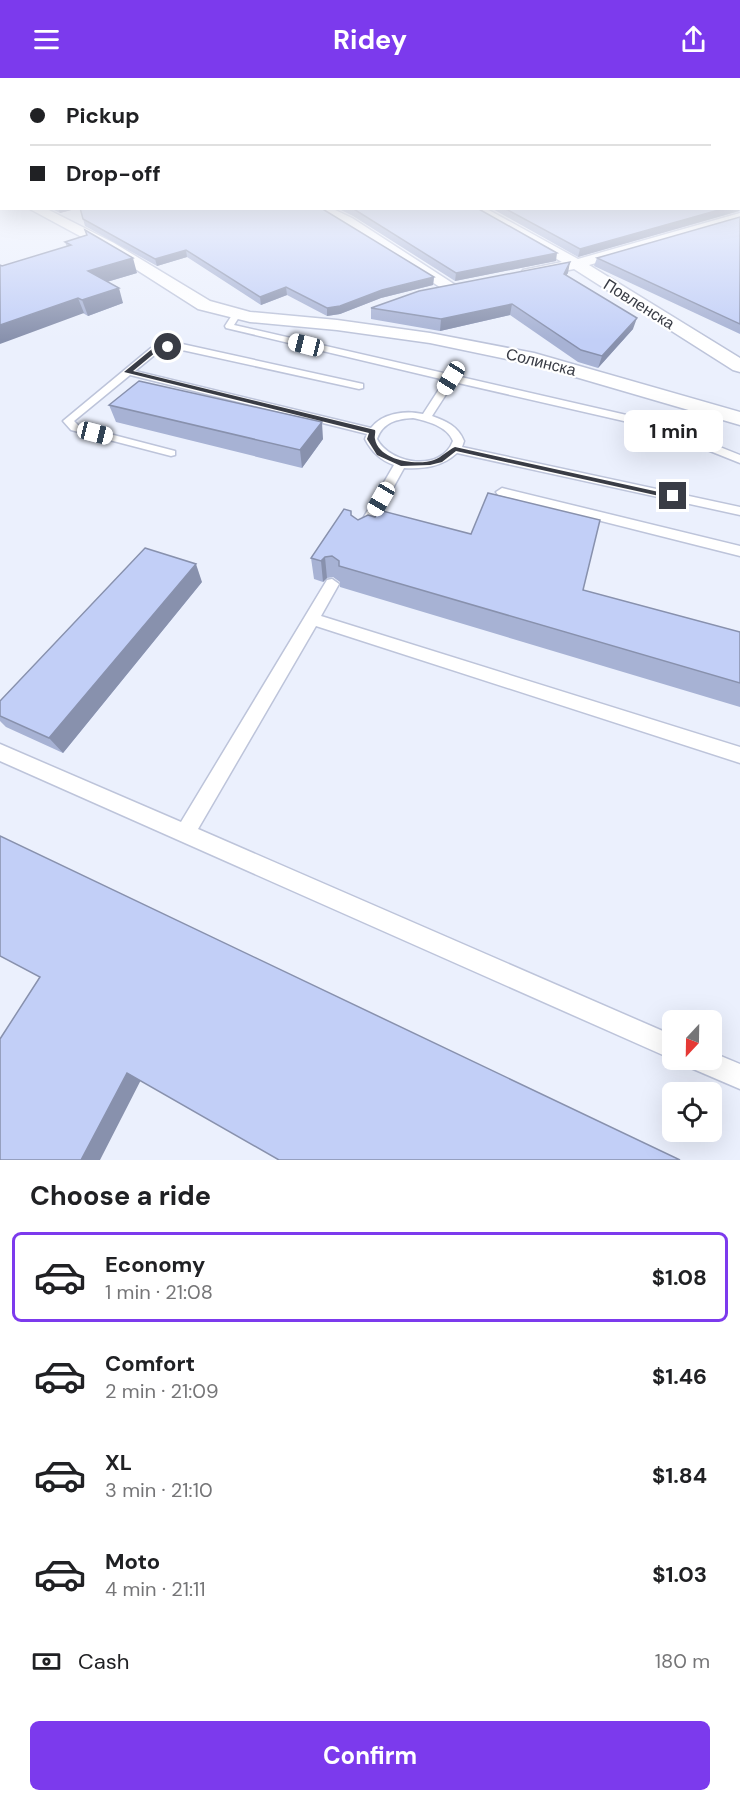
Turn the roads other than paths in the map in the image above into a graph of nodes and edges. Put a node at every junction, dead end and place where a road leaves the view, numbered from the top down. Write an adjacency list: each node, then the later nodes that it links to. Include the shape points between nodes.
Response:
1 (94, 238): 9 (street, Солинска, via 204,305)
2 (376, 238): 7 (street, via 458,287)
3 (531, 238): 5 (street, Повленска)
4 (665, 238): 5 (street)
5 (576, 264): 6 (street); 11 (street, Повленска)
6 (520, 275)
7 (424, 294)
8 (367, 312): 10 (street, Солинска)
9 (237, 314): 10 (street, Солинска); 13 (lane, via 229,326)
10 (337, 325): 16 (street, Солинска, via 430,338 534,359)
11 (740, 366)
12 (128, 372): 14 (lane, via 154,351 182,347); 17 (lane); 19 (lane, via 68,422 75,428)
13 (451, 378): 15 (lane); 20 (lane, via 653,424)
14 (359, 386)
15 (427, 416): 17 (lane, via 387,419); 18 (lane, via 449,426 457,441)
16 (740, 419)
17 (373, 432): 21 (lane, via 371,439 380,454)
18 (455, 449): 21 (lane, via 434,462); 23 (lane)
19 (171, 453)
20 (740, 459)
21 (401, 463): 24 (lane)
22 (502, 492): 25 (lane)
23 (740, 511)
24 (360, 535)
25 (740, 551)
26 (332, 584): 27 (lane)
27 (312, 619): 29 (lane); 30 (lane)
28 (0, 752): 30 (lane)
29 (740, 755)
30 (185, 832): 31 (lane)
31 (662, 1043)
32 (722, 1069): 33 (lane)
33 (740, 1077)

